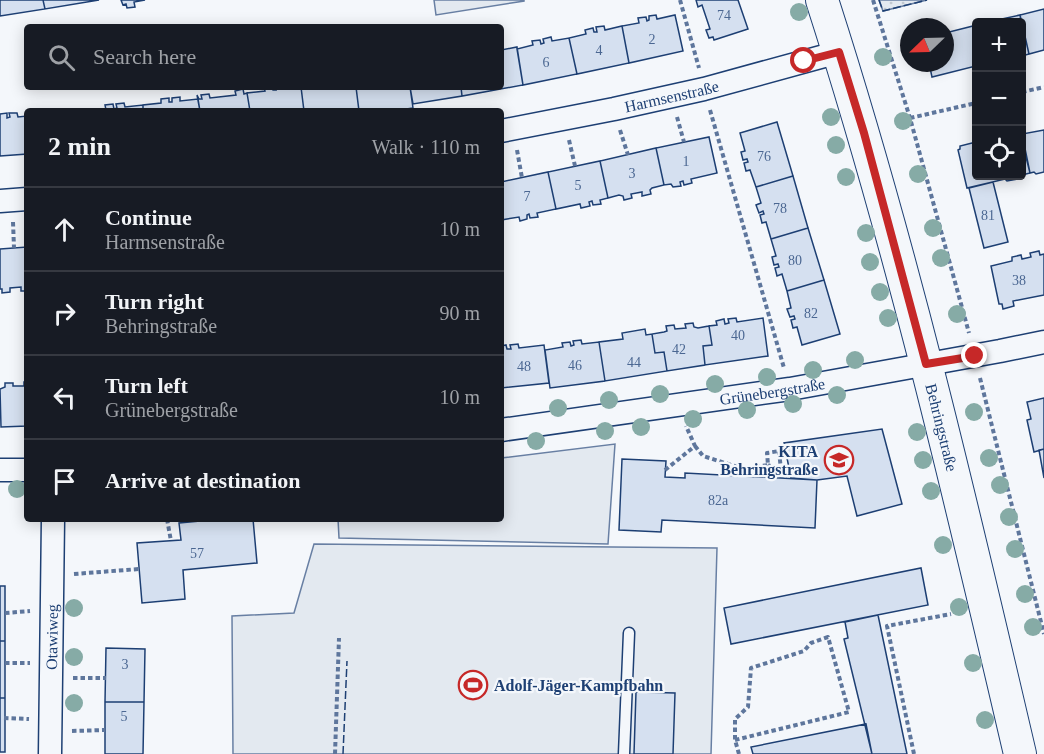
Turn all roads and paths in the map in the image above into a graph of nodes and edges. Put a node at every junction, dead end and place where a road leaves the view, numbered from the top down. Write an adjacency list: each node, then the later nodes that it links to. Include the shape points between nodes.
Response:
1 (680, 0): 6 (path)
2 (822, 0): 4 (main road, Behringstraße)
3 (873, 0): 9 (path)
4 (839, 52): 6 (street, Harmsenstraße); 15 (main road, Behringstraße)
5 (1044, 87): 7 (path)
6 (704, 88): 10 (street, Harmsenstraße); 16 (path)
7 (1026, 91)
8 (972, 104): 9 (path)
9 (910, 118): 14 (path)
10 (504, 130)
11 (24, 199): 12 (street)
12 (0, 201)
13 (1044, 342): 14 (street, Grünebergstraße)
14 (975, 356): 15 (street, Grünebergstraße); 33 (path)
15 (926, 364): 16 (street, Grünebergstraße); 44 (main road, Behringstraße)
16 (790, 389): 17 (street, Grünebergstraße)
17 (677, 406): 18 (street, Grünebergstraße); 19 (path)
18 (504, 430)
19 (695, 446): 23 (path); 24 (path, via 703,456)
20 (768, 465): 20 (path, via 767,453 779,451 781,470); 24 (path)
21 (0, 470): 22 (street)
22 (24, 470)
23 (665, 470)
24 (744, 470): 25 (path)
25 (744, 476)
26 (53, 522): 30 (street, Otawiweg)
27 (168, 522): 28 (path)
28 (171, 541)
29 (139, 568): 30 (path)
30 (52, 576): 36 (street, Otawiweg)
31 (951, 614): 43 (path, via 887,626)
32 (629, 633): 41 (lane)
33 (1044, 634)
34 (339, 638): 40 (path)
35 (106, 678): 36 (path)
36 (51, 679): 39 (street, Otawiweg)
37 (105, 730): 39 (path)
38 (735, 740): 38 (path, via 849,712 828,637 811,643 804,651 751,668 748,707 735,719); 42 (path)
39 (50, 743)
40 (335, 754)
41 (624, 754)
42 (739, 754)
43 (914, 754)
44 (1020, 754)

